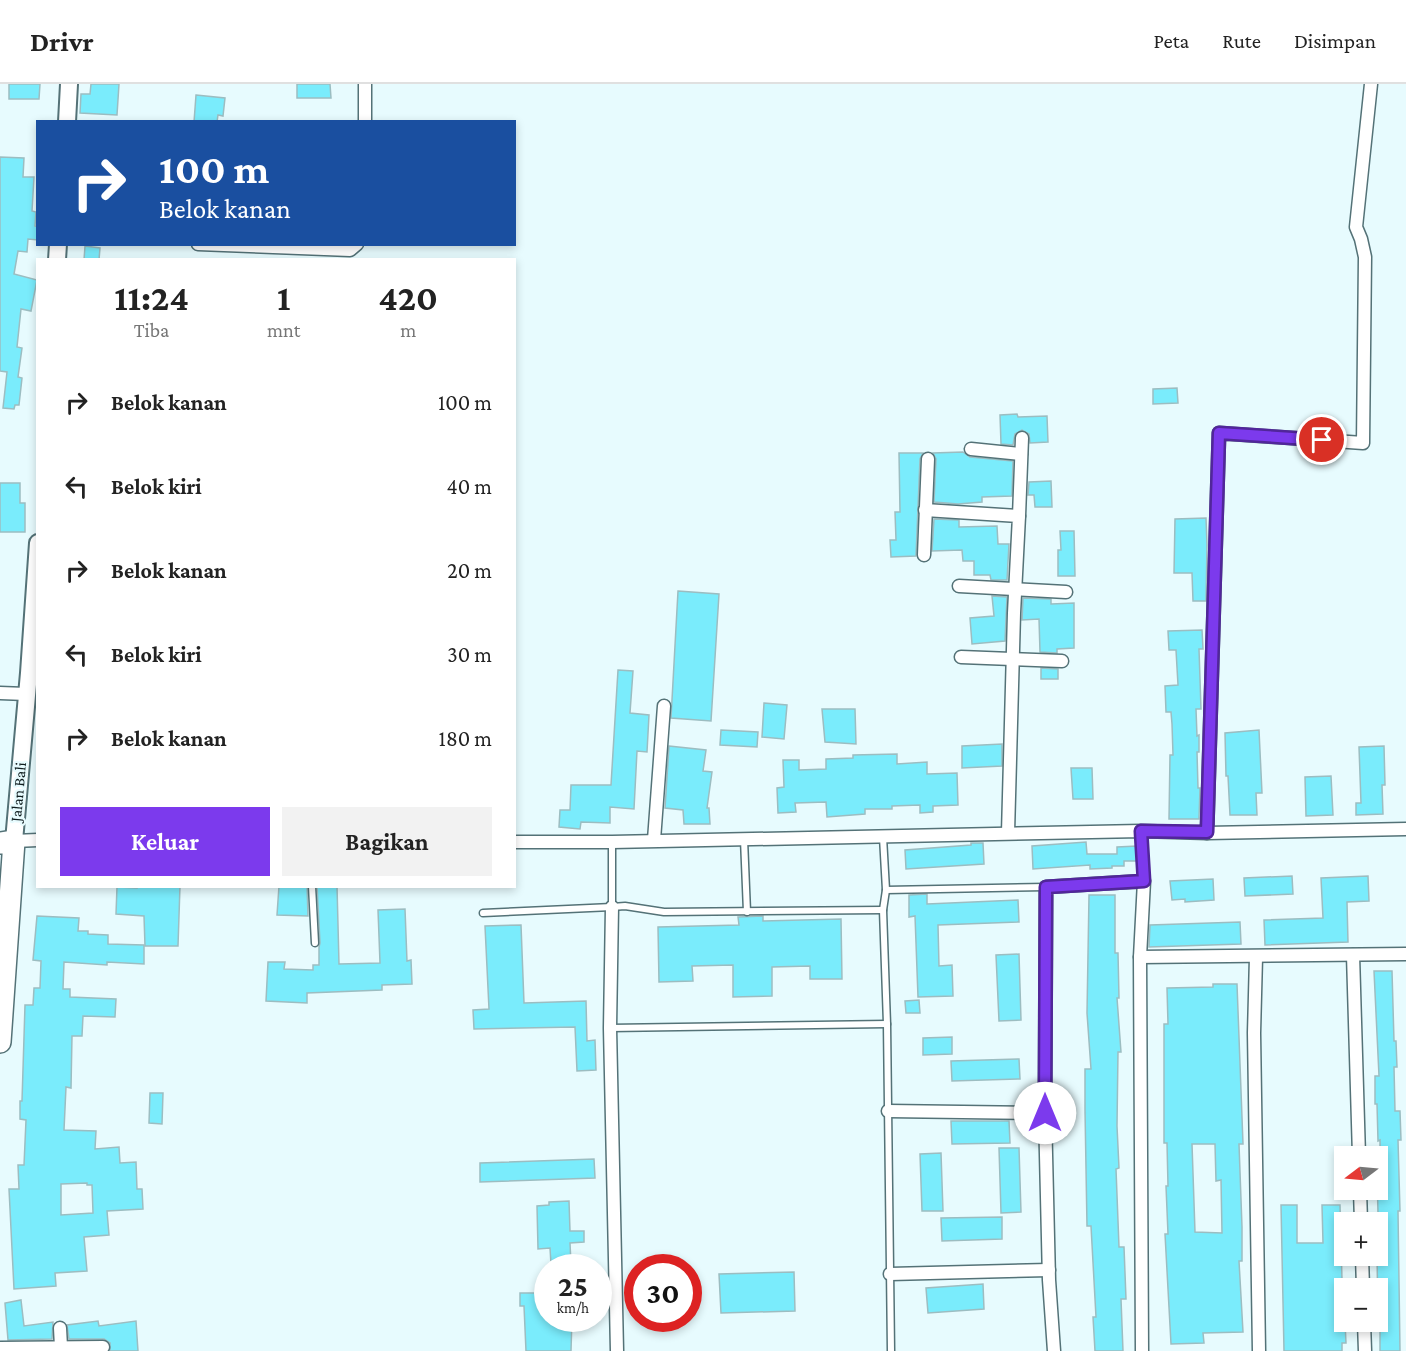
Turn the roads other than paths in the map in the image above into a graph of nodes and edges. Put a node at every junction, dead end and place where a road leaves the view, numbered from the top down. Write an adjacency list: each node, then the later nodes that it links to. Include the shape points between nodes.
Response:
1 (69, 84): 4 (main road)
2 (365, 84): 5 (street)
3 (1371, 84): 27 (street, via 1356,227 1365,257 1363,444 1219,433)
4 (66, 120)
5 (365, 120)
6 (249, 246): 7 (street, via 350,250)
7 (355, 246)
8 (1022, 438): 10 (street)
9 (971, 449): 10 (street)
10 (1022, 454): 13 (street)
11 (928, 459): 12 (street)
12 (925, 510): 13 (street); 14 (street)
13 (1019, 516): 17 (street)
14 (924, 555)
15 (36, 578): 22 (main road, Jalan Bali)
16 (959, 586): 17 (street)
17 (1015, 590): 18 (street); 20 (street)
18 (1066, 592)
19 (961, 657): 20 (street)
20 (1013, 659): 21 (street); 28 (street)
21 (1062, 661)
22 (30, 681): 23 (street); 33 (main road, Jalan Bali)
23 (0, 693)
24 (664, 706): 32 (street)
25 (1406, 829): 27 (street)
26 (1141, 831): 27 (street); 28 (street); 36 (lane)
27 (1207, 832)
28 (1008, 833): 29 (street)
29 (883, 837): 30 (street); 39 (lane)
30 (744, 839): 32 (street); 42 (lane)
31 (36, 840): 33 (street)
32 (654, 840): 35 (street)
33 (7, 842): 51 (highway, Jalan Bali)
34 (516, 842): 35 (street)
35 (612, 842): 40 (lane)
36 (1144, 881): 37 (street); 47 (street)
37 (1046, 887): 39 (lane); 53 (street)
38 (312, 888): 44 (lane)
39 (886, 890): 41 (lane)
40 (612, 907): 42 (lane, via 664,912); 43 (lane); 50 (street)
41 (883, 910): 42 (lane); 49 (lane)
42 (747, 912)
43 (483, 913)
44 (315, 943)
45 (1406, 954): 46 (street)
46 (1353, 955): 48 (street); 54 (street)
47 (1140, 957): 48 (street); 65 (street)
48 (1256, 957): 66 (street)
49 (887, 1024): 50 (lane); 52 (lane)
50 (609, 1028): 62 (street)
51 (0, 1042)
52 (888, 1112): 53 (street); 56 (lane)
53 (1045, 1113): 55 (street)
54 (1359, 1146)
55 (1049, 1270): 56 (street); 64 (street)
56 (890, 1274): 63 (lane)
57 (60, 1328): 59 (street)
58 (1364, 1332): 67 (street)
59 (62, 1347): 60 (street); 61 (street)
60 (103, 1347)
61 (0, 1348)
62 (617, 1351)
63 (891, 1351)
64 (1054, 1351)
65 (1143, 1351)
66 (1259, 1351)
67 (1365, 1351)

